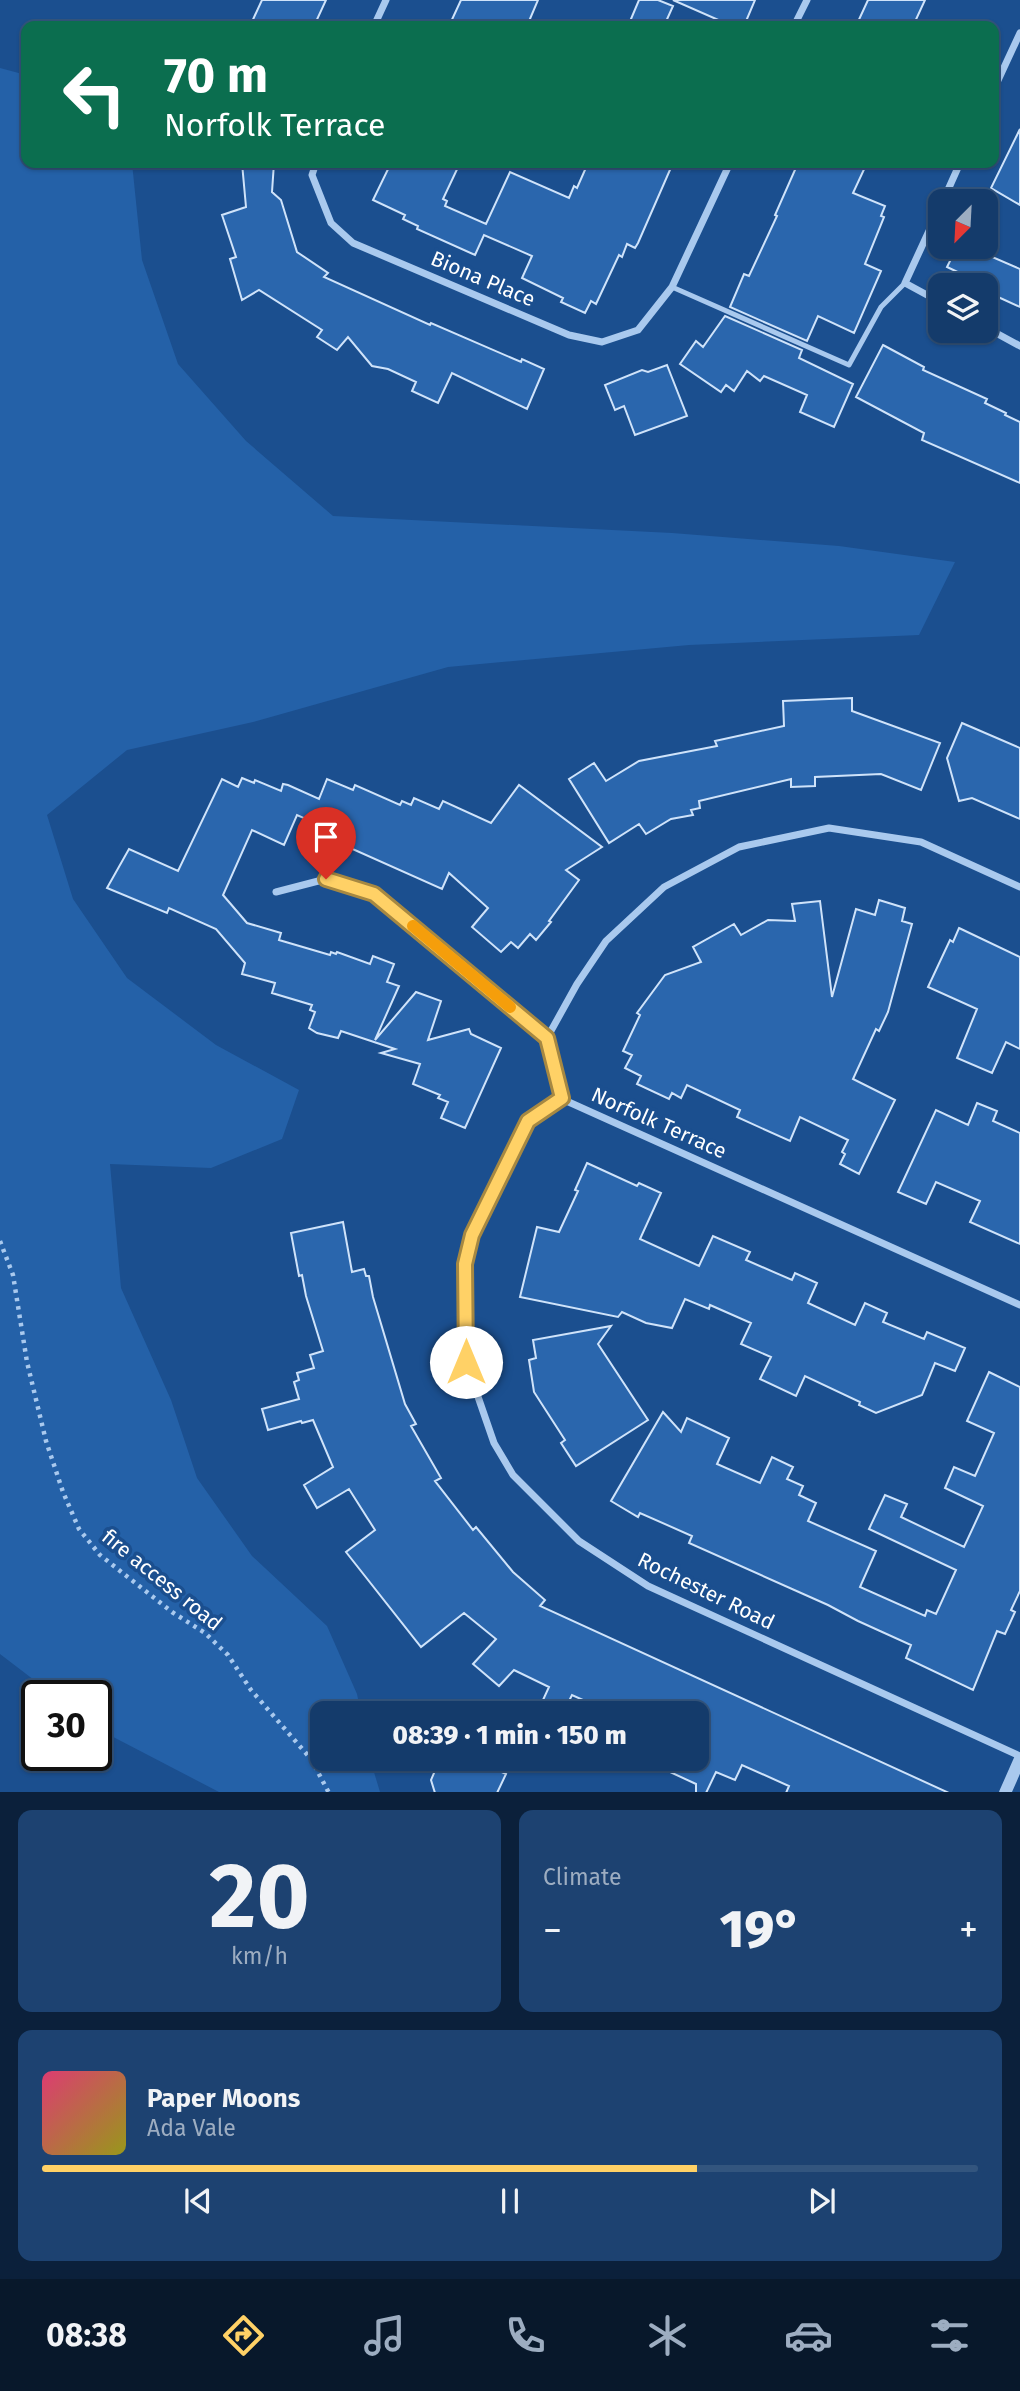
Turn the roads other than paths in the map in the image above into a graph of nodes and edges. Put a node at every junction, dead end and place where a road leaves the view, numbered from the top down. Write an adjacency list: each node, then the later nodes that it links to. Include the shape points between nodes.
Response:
1 (386, 0): 3 (street)
2 (807, 0): 4 (street)
3 (376, 21)
4 (796, 21)
5 (1020, 33): 6 (street)
6 (999, 78)
7 (314, 168): 13 (street, Biona Place, via 312,175 331,223 353,243 569,335 603,342 638,330)
8 (728, 168): 13 (street, Biona Place)
9 (958, 168): 10 (street)
10 (948, 189)
11 (928, 233): 12 (street)
12 (905, 282): 13 (lane, via 881,307 849,365); 14 (street)
13 (672, 287)
14 (928, 295)
15 (998, 334): 16 (street)
16 (1020, 346)
17 (1020, 887): 19 (street, via 920,842 829,828 739,847 664,887 606,941)
18 (276, 892): 19 (street, via 326,879 374,894)
19 (547, 1038): 20 (street, Norfolk Terrace)
20 (562, 1098): 21 (street, Norfolk Terrace); 22 (street, Rochester Road, via 528,1121 472,1235 465,1264 466,1362 494,1443 513,1475 579,1541 648,1586)
21 (1020, 1305)
22 (1020, 1758): 23 (street)
23 (1004, 1792)

